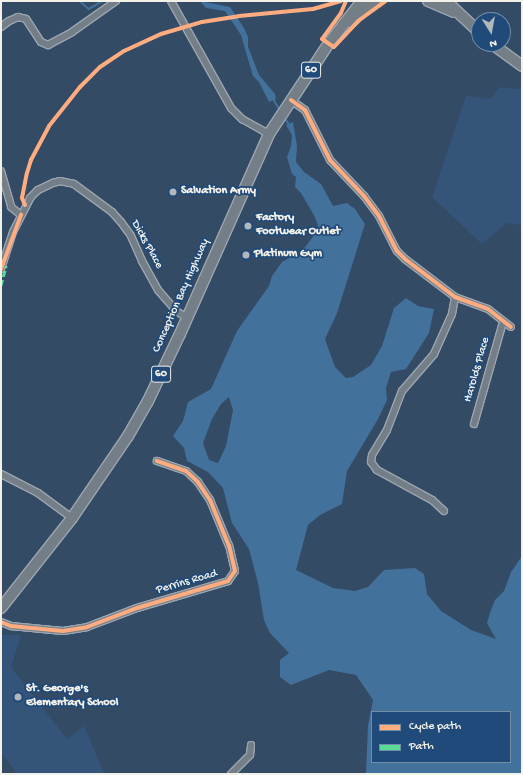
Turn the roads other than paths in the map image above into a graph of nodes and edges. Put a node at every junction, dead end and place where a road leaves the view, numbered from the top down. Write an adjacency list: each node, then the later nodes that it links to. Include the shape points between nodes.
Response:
1 (116, 1): 9 (street, via 72,32 48,45 41,42 26,19 18,17)
2 (171, 1): 14 (street, via 230,108 242,119)
3 (378, 1): 10 (main road, via 367,7)
4 (428, 1): 7 (main road)
5 (446, 1): 7 (main road)
6 (359, 2): 10 (main road, Conception Bay Highway / 60)
7 (459, 14): 8 (main road)
8 (471, 25)
9 (1, 27)
10 (334, 38): 13 (main road, Conception Bay Highway / 60)
11 (503, 52): 12 (main road)
12 (522, 66)
13 (290, 101): 14 (main road, Conception Bay Highway / 60); 18 (street, via 305,110 330,160 379,216 397,251)
14 (269, 134): 19 (main road, Conception Bay Highway / 60)
15 (1, 171): 16 (street, via 11,208)
16 (21, 215): 17 (street, Dicks Place); 19 (street, Dicks Place, via 30,198 44,187 60,181 80,186 121,222 131,236 158,290 176,311)
17 (1, 269)
18 (455, 297): 20 (street, via 488,310); 25 (street, via 452,314 434,354 402,391 371,462 377,470 432,500)
19 (186, 317): 26 (main road, Conception Bay Highway / 60, via 144,407 107,468)
20 (503, 322): 21 (street); 22 (street, Harolds Place)
21 (511, 327)
22 (474, 424)
23 (157, 461): 28 (street, Perrins Road, via 186,471 198,482 210,500 229,546 235,571 228,581 63,631 12,626)
24 (1, 474): 26 (street, via 38,493)
25 (444, 510)
26 (72, 518): 27 (main road, Conception Bay Highway / 60)
27 (1, 608)
28 (1, 622)
29 (251, 745): 30 (street, via 250,755)
30 (231, 774)

